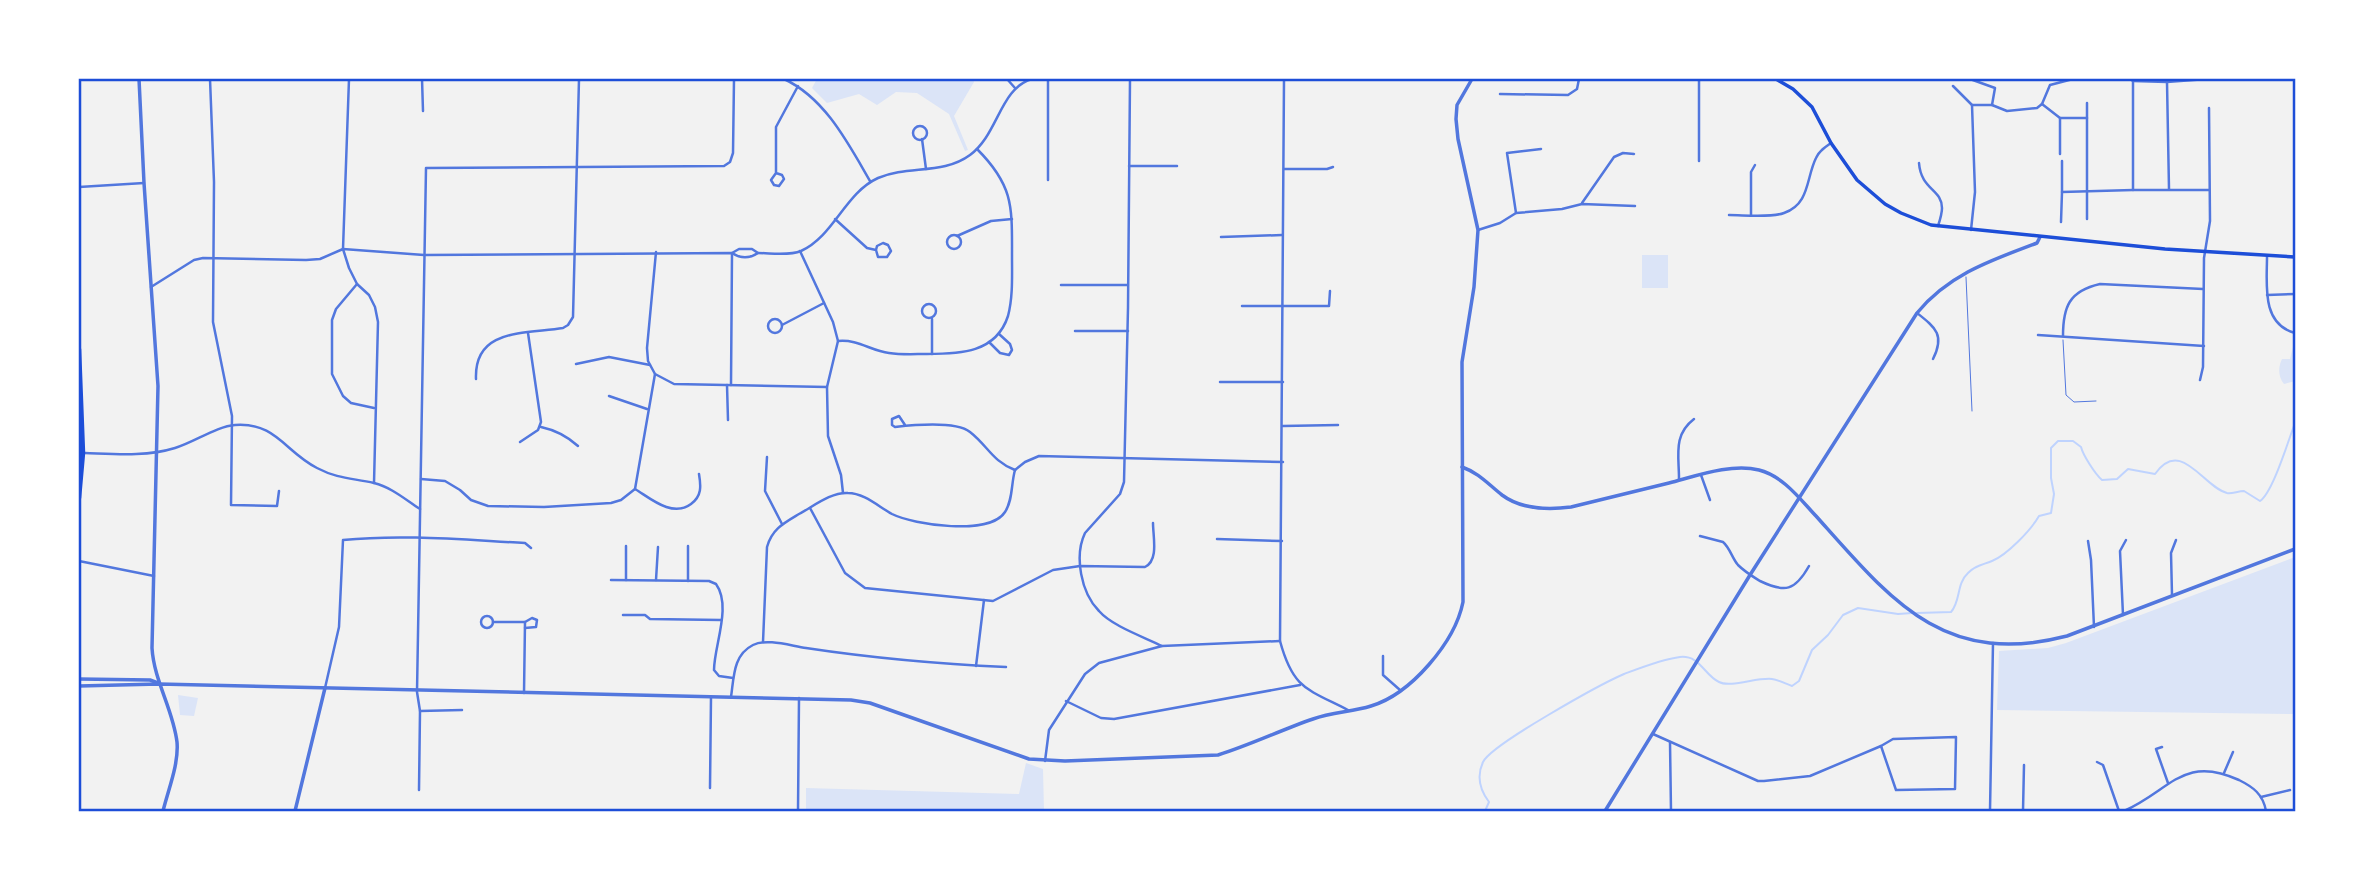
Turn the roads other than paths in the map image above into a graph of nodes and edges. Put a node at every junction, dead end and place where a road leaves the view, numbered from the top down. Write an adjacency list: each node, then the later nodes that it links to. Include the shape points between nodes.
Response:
1 (139, 79): 59 (street)
2 (210, 79): 91 (street)
3 (349, 79): 82 (street)
4 (422, 79): 37 (street)
5 (579, 79): 52 (street)
6 (734, 79): 52 (street, via 732,159 728,164)
7 (740, 79): 8 (street)
8 (753, 79)
9 (783, 79): 28 (street)
10 (1007, 79): 30 (street)
11 (1032, 79): 30 (street)
12 (1048, 79): 57 (street)
13 (1074, 79): 14 (street)
14 (1083, 79): 15 (street)
15 (1117, 79): 16 (street)
16 (1130, 79): 17 (street); 50 (street)
17 (1284, 79): 18 (street); 55 (street)
18 (1358, 79)
19 (1472, 79): 76 (street, via 1457,105 1456,119)
20 (1579, 79): 31 (street, via 1577,89 1568,95)
21 (1699, 79): 46 (street)
22 (1776, 79): 41 (main road, via 1812,107)
23 (1970, 79): 35 (street, via 1995,88)
24 (2073, 79): 33 (street, via 2050,85)
25 (2207, 79): 27 (street)
26 (2131, 80): 27 (street); 62 (street)
27 (2167, 82): 61 (street)
28 (798, 86): 56 (street, via 776,127); 58 (street, via 822,106)
29 (1953, 86): 34 (street)
30 (1015, 89): 42 (street)
31 (1500, 94)
32 (2087, 103): 39 (street)
33 (2042, 104): 35 (street, via 2007,111); 38 (street)
34 (1972, 105): 35 (street); 77 (street)
35 (1992, 105)
36 (2209, 108): 63 (street)
37 (423, 111)
38 (2060, 118): 39 (street); 45 (street)
39 (2087, 118): 65 (street)
40 (922, 139): 54 (street)
41 (1831, 143): 70 (street, via 1815,159 1807,192 1797,205 1783,214); 75 (main road, via 1857,180 1878,199)
42 (977, 149): 54 (street, via 955,163); 72 (street, via 1003,180)
43 (1541, 149): 68 (street, via 1507,153)
44 (1634, 154): 66 (street, via 1614,157)
45 (2060, 154)
46 (1699, 161)
47 (2062, 161): 64 (street)
48 (1919, 163): 75 (street, via 1924,184 1938,195 1943,207)
49 (1755, 165): 70 (street)
50 (1129, 166): 51 (street); 97 (street)
51 (1177, 166)
52 (576, 167): 85 (street); 90 (street, via 426,168)
53 (1333, 167): 55 (street)
54 (926, 169): 58 (street, via 893,173)
55 (1284, 169): 78 (street)
56 (776, 173)
57 (1048, 180)
58 (870, 182): 71 (street)
59 (144, 183): 60 (street); 98 (street)
60 (79, 187)
61 (2169, 189): 62 (street); 63 (street)
62 (2133, 190): 65 (street)
63 (2209, 190): 87 (street)
64 (2063, 192): 65 (street); 74 (street)
65 (2087, 192): 73 (street)
66 (1582, 204): 67 (street); 68 (street)
67 (1635, 206)
68 (1516, 214): 76 (street)
69 (1729, 215): 70 (street)
70 (1751, 215)
71 (835, 219): 83 (street, via 867,248); 84 (street)
72 (1012, 219): 79 (street, via 991,221); 112 (street, via 1011,297)
73 (2087, 219)
74 (2061, 222)
75 (1938, 226): 77 (main road)
76 (1479, 230): 151 (street, via 1462,362)
77 (1971, 230): 81 (main road)
78 (1282, 235): 80 (street); 105 (street)
79 (957, 236)
80 (1221, 237)
81 (2040, 237): 87 (main road); 94 (street, via 2037,243)
82 (343, 249): 90 (street); 91 (street, via 306,260); 95 (street)
83 (876, 250): 83 (street, via 883,258 891,251 883,243)
84 (800, 251): 89 (street); 103 (street)
85 (575, 252): 86 (street); 90 (street); 111 (street, via 574,312 568,325)
86 (656, 252): 88 (street); 123 (street, via 647,348)
87 (2205, 252): 92 (main road); 99 (street)
88 (732, 253): 89 (street, via 752,249); 89 (street, via 738,257); 129 (street)
89 (758, 253)
90 (424, 254): 155 (street)
91 (214, 257): 98 (street, via 194,260); 138 (street, via 213,323)
92 (2267, 257): 93 (main road); 102 (street)
93 (2295, 257)
94 (1966, 272): 106 (street, via 1940,289); 135 (lane)
95 (357, 284): 133 (street, via 369,295 378,323); 133 (street, via 332,320 332,374 351,403)
96 (1060, 285): 97 (street)
97 (1128, 285): 110 (street)
98 (151, 287): 147 (street)
99 (2203, 289): 115 (street, via 2100,284 2083,289 2068,304); 118 (street)
100 (1330, 291): 105 (street, via 1329,306)
101 (2295, 294): 102 (street)
102 (2267, 295): 113 (street, via 2278,324)
103 (824, 303): 108 (street); 116 (street)
104 (1242, 306): 105 (street)
105 (1283, 306): 128 (street)
106 (1917, 313): 121 (street, via 1936,328 1939,345); 161 (street)
107 (932, 318): 120 (street)
108 (782, 325): 108 (street, via 778,319 768,323 772,333)
109 (1075, 331): 110 (street)
110 (1128, 331): 149 (street)
111 (528, 333): 125 (street, via 498,338 484,349); 142 (street)
112 (998, 333): 117 (street); 117 (street, via 1011,346 1009,355)
113 (2295, 333)
114 (2038, 335): 115 (street)
115 (2063, 336): 118 (street); 132 (lane, via 2066,395 2074,402)
116 (838, 341): 120 (street, via 854,341 887,353); 130 (street)
117 (989, 342): 120 (street, via 966,353)
118 (2204, 346): 126 (street)
119 (79, 349): 146 (main road)
120 (932, 354)
121 (1933, 359)
122 (576, 364): 123 (street, via 609,357)
123 (650, 365): 124 (street)
124 (655, 374): 129 (street, via 674,384); 134 (street)
125 (475, 379)
126 (2200, 380)
127 (1220, 382): 128 (street)
128 (1283, 382): 141 (street)
129 (729, 385): 130 (street); 137 (street)
130 (827, 387): 160 (street, via 828,436)
131 (608, 396): 134 (street)
132 (2096, 401)
133 (375, 408): 157 (street)
134 (647, 410): 158 (street)
135 (1972, 411)
136 (1695, 419): 156 (street, via 1681,431)
137 (728, 420)
138 (232, 425): 147 (street); 157 (street, via 272,432 315,467 341,478); 159 (street, via 231,505 277,506)
139 (905, 425): 152 (street, via 964,428 995,460)
140 (1338, 425): 141 (street)
141 (1283, 426): 150 (street)
142 (541, 427): 143 (street); 145 (street)
143 (520, 442)
144 (79, 444): 146 (main road)
145 (578, 446)
146 (83, 453): 147 (street); 162 (main road)
147 (157, 453): 184 (street)
148 (767, 457): 167 (street, via 765,491)
149 (1126, 458): 150 (street); 152 (street, via 1039,456); 181 (street, via 1120,494 1085,533)
150 (1283, 462): 173 (street)
151 (1461, 466): 156 (street, via 1480,475 1504,497 1538,508 1571,507); 211 (street, via 1464,578 1459,619 1446,643)
152 (1015, 470): 160 (street, via 1007,510 995,521 979,526 906,519 860,495)
153 (699, 474): 158 (street, via 699,495 686,507 666,507)
154 (1701, 475): 156 (street); 161 (street, via 1759,470); 163 (street)
155 (421, 479): 158 (street, via 445,481 488,506 611,503); 165 (street)
156 (1679, 480)
157 (374, 483): 165 (street)
158 (635, 489)
159 (279, 491)
160 (843, 493): 164 (street)
161 (1799, 497): 183 (street); 200 (street, via 1899,603 1923,621 1963,639)
162 (79, 498)
163 (1710, 500)
164 (810, 508): 167 (street); 190 (street, via 845,573 865,588)
165 (420, 509): 169 (street)
166 (1153, 523): 181 (street, via 1150,564 1138,569)
167 (782, 524): 199 (street, via 767,547)
168 (1700, 536): 183 (street, via 1723,542)
169 (419, 538): 178 (street, via 525,543); 210 (street, via 343,540 339,627); 212 (street)
170 (1217, 539): 173 (street)
171 (2126, 540): 192 (street, via 2120,551)
172 (2176, 540): 189 (street, via 2171,553)
173 (1282, 541): 198 (street)
174 (2088, 541): 196 (street)
175 (626, 546): 186 (street)
176 (688, 546): 188 (street)
177 (658, 547): 187 (street)
178 (531, 548)
179 (2295, 549): 189 (street)
180 (79, 561): 184 (street)
181 (1080, 566): 190 (street, via 1053,570 993,601); 201 (street, via 1099,612)
182 (1809, 566): 183 (street, via 1802,580 1783,589)
183 (1750, 575): 221 (street)
184 (154, 576): 207 (street, via 152,648)
185 (611, 580): 186 (street)
186 (626, 580): 187 (street)
187 (656, 580): 188 (street)
188 (688, 581): 193 (street, via 716,584 722,597)
189 (2172, 596): 192 (street)
190 (984, 600): 203 (street)
191 (623, 615): 193 (street)
192 (2123, 615): 196 (street)
193 (721, 620): 205 (street, via 714,670 719,676)
194 (493, 622): 195 (street)
195 (524, 622): 197 (street); 197 (street, via 534,618 538,623)
196 (2094, 627): 200 (street, via 2049,641)
197 (524, 628): 213 (street)
198 (1280, 641): 201 (street); 208 (street)
199 (764, 642): 203 (street); 205 (street, via 742,652)
200 (1993, 643): 240 (street)
201 (1162, 646): 217 (street, via 1099,663)
202 (1383, 656): 211 (street, via 1383,675)
203 (976, 666): 204 (street)
204 (1006, 667)
205 (733, 678): 215 (street)
206 (79, 679): 207 (street)
207 (159, 684): 209 (street); 210 (street); 235 (street, via 177,750)
208 (1300, 685): 217 (street, via 1114,719 1101,718); 220 (street)
209 (79, 686)
210 (325, 688): 212 (street); 236 (street)
211 (1401, 691): 220 (street, via 1370,707)
212 (417, 692): 213 (street); 218 (street)
213 (524, 693): 214 (street)
214 (711, 696): 215 (street); 231 (street)
215 (731, 697): 216 (street)
216 (799, 698): 226 (street, via 870,703); 237 (street)
217 (1066, 701): 226 (street, via 1049,730)
218 (420, 710): 219 (street); 232 (street)
219 (462, 710)
220 (1349, 711): 226 (street, via 1313,719 1218,755)
221 (1652, 734): 222 (street); 238 (street)
222 (1670, 742): 223 (street, via 1758,780 1773,781 1816,774); 239 (street)
223 (1881, 746): 223 (street, via 1893,739 1956,737 1955,789 1896,790)
224 (2162, 747): 230 (street, via 2156,750)
225 (2233, 752): 229 (street)
226 (1045, 761)
227 (2097, 762): 242 (street, via 2103,765)
228 (2024, 765): 241 (street)
229 (2224, 773): 230 (street, via 2195,770); 234 (street)
230 (2168, 783): 243 (street)
231 (710, 788)
232 (419, 790)
233 (2290, 790): 234 (street)
234 (2262, 797): 244 (street)
235 (163, 811)
236 (295, 811)
237 (798, 811)
238 (1605, 811)
239 (1671, 811)
240 (1990, 811)
241 (2023, 811)
242 (2119, 811)
243 (2124, 811)
244 (2266, 811)

